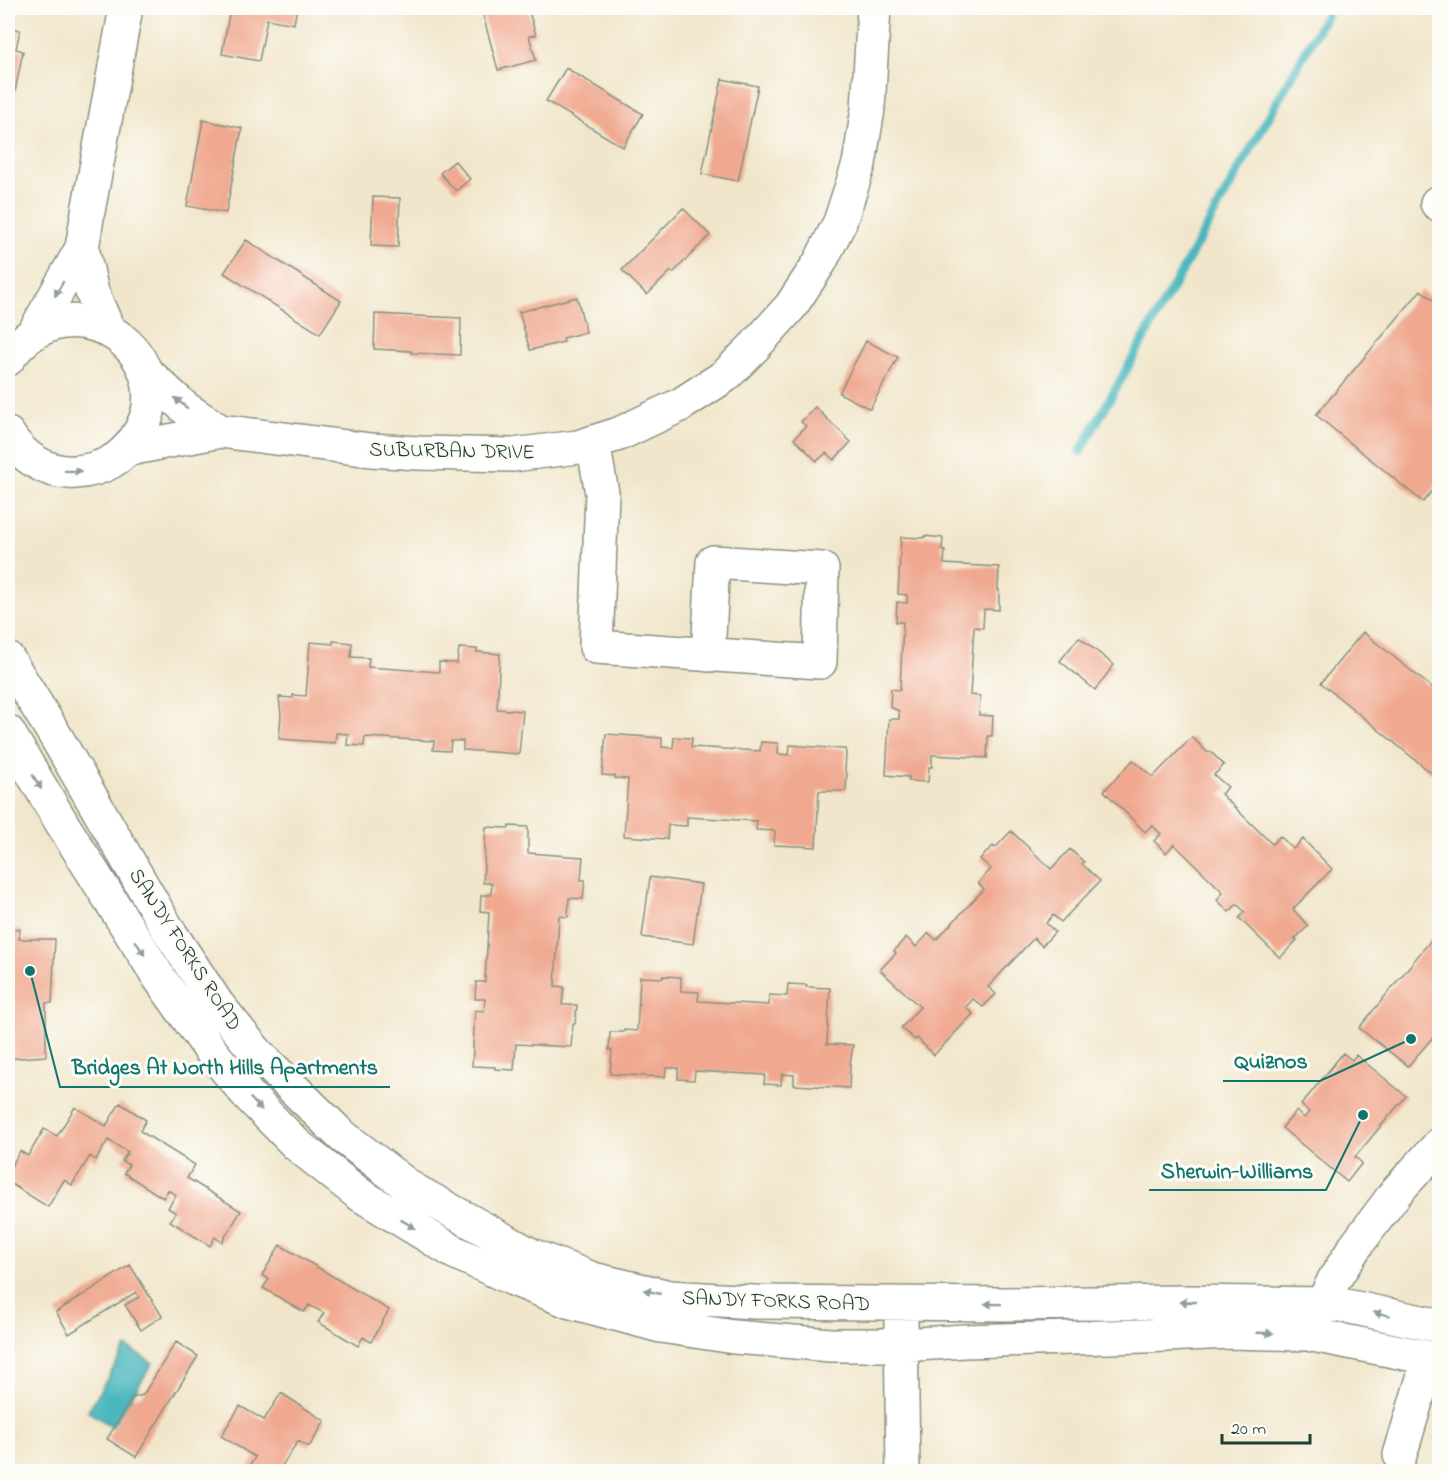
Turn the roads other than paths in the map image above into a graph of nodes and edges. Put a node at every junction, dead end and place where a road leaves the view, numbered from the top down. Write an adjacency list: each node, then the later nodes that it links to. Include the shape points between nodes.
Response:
1 (126, 8): 3 (street)
2 (874, 8): 9 (street, SUBURBAN DRIVE, via 868,110 859,164 840,222 814,271 791,306 725,376 680,405)
3 (82, 248): 4 (street, via 92,292); 5 (street, one-way to 5)
4 (108, 329): 5 (street, via 72,321); 7 (street, via 136,354)
5 (35, 331): 6 (street)
6 (8, 359)
7 (147, 381): 8 (street, SUBURBAN DRIVE, one-way to 7); 11 (street, SUBURBAN DRIVE, via 148,409 142,430)
8 (220, 431): 9 (street, SUBURBAN DRIVE, via 418,453 513,454); 11 (street, SUBURBAN DRIVE)
9 (593, 443): 12 (street, via 602,492 596,647)
10 (14, 449): 11 (street, SUBURBAN DRIVE, one-way to 11, via 45,467 67,473 90,471 111,463)
11 (129, 449)
12 (708, 655)
13 (8, 659): 16 (street, SANDY FORKS ROAD, one-way to 13, via 670,1297 604,1282 531,1255 412,1189 309,1106 257,1053 217,1004 167,928)
14 (8, 732): 20 (street, SANDY FORKS ROAD, one-way to 20, via 158,976 214,1055 297,1145 359,1194 454,1252 568,1301 661,1326 734,1337 831,1346)
15 (1440, 1144): 17 (street, via 1397,1191 1344,1239 1334,1280)
16 (901, 1303): 17 (street, SANDY FORKS ROAD, one-way to 16); 20 (street)
17 (1323, 1304): 18 (street, SANDY FORKS ROAD, one-way to 17); 19 (street)
18 (1440, 1326)
19 (1308, 1334): 20 (street, SANDY FORKS ROAD, one-way to 19, via 1230,1332); 21 (street, SANDY FORKS ROAD)
20 (901, 1345): 23 (street)
21 (1434, 1359): 22 (street)
22 (1400, 1455)
23 (903, 1472)

